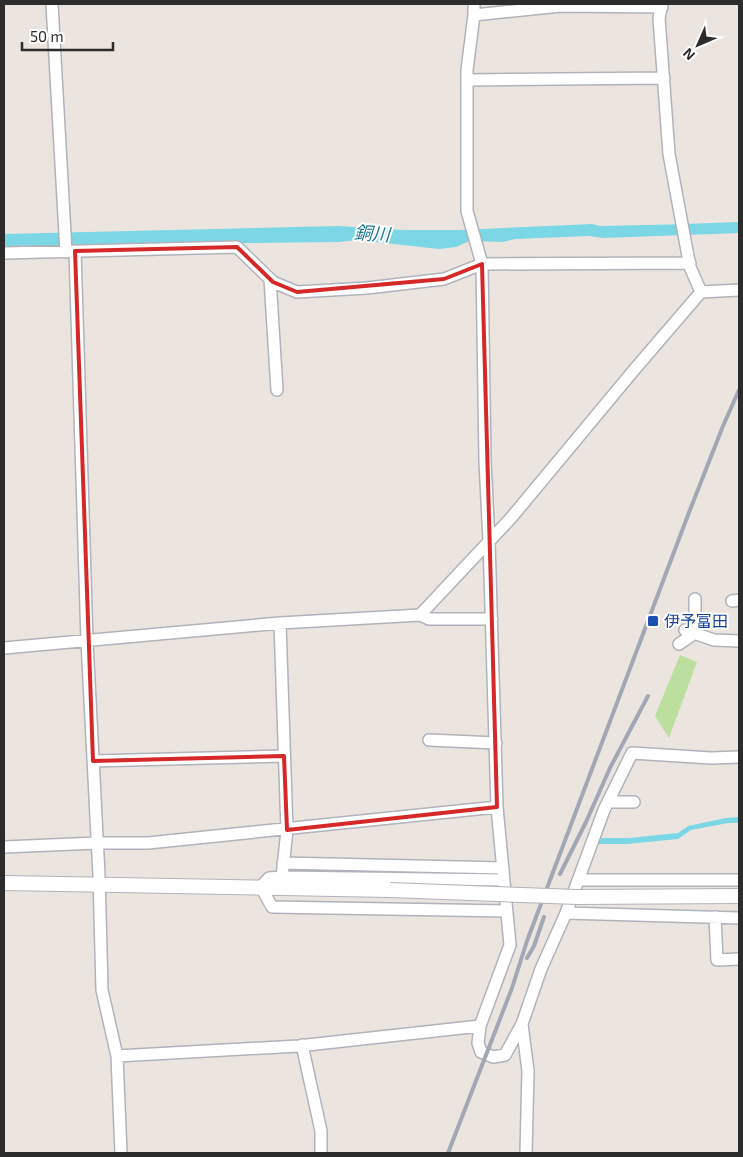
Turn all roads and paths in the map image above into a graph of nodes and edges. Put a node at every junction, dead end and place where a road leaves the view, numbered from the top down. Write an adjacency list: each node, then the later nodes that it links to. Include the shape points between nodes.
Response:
1 (52, 4): 6 (street)
2 (662, 5): 3 (street); 4 (street, via 659,18)
3 (474, 9): 5 (street)
4 (664, 78): 5 (street); 9 (street, via 669,154)
5 (467, 80): 8 (street, via 467,211)
6 (70, 252): 7 (street); 10 (street, via 238,247); 20 (street)
7 (4, 253)
8 (482, 264): 9 (street); 10 (street, via 444,279 358,288 297,292); 14 (street)
9 (690, 264): 12 (street)
10 (270, 279): 13 (street)
11 (739, 290): 12 (street)
12 (701, 292): 14 (street)
13 (277, 390)
14 (489, 541): 16 (street); 17 (street)
15 (695, 599): 19 (street)
16 (420, 616): 17 (street, via 429,619); 18 (street)
17 (492, 619): 25 (street)
18 (280, 623): 20 (street); 26 (street)
19 (690, 631): 21 (street, via 714,640); 22 (street)
20 (88, 641): 23 (street); 28 (street)
21 (739, 641)
22 (679, 644)
23 (4, 648)
24 (428, 740): 25 (street)
25 (496, 743): 31 (street)
26 (284, 756): 28 (street); 32 (street)
27 (739, 757): 29 (street, via 632,753)
28 (93, 761): 33 (street)
29 (609, 802): 30 (street); 39 (street)
30 (634, 802)
31 (497, 807): 32 (street); 36 (street)
32 (287, 830): 33 (street, via 148,843); 35 (street)
33 (97, 843): 34 (street); 42 (street)
34 (4, 847)
35 (283, 864): 36 (street); 37 (street)
36 (503, 868): 38 (street)
37 (282, 877): 38 (street); 43 (street, via 270,878)
38 (504, 880): 45 (street)
39 (578, 880): 40 (street); 46 (street)
40 (739, 880)
41 (4, 883): 42 (street)
42 (99, 885): 43 (street); 53 (street, via 102,990)
43 (261, 887): 44 (street, bridge, via 577,898); 45 (street, via 272,908)
44 (739, 896)
45 (507, 911): 51 (street, via 510,945)
46 (566, 913): 47 (street); 50 (street, via 541,969)
47 (716, 917): 48 (street); 49 (street, via 717,960)
48 (739, 918)
49 (739, 959)
50 (522, 1024): 51 (street, via 504,1055 493,1057 482,1052 478,1043); 56 (street, via 528,1071)
51 (480, 1026): 52 (street)
52 (302, 1045): 53 (street); 55 (street, via 321,1131)
53 (117, 1056): 54 (street)
54 (121, 1153)
55 (321, 1153)
56 (526, 1153)

